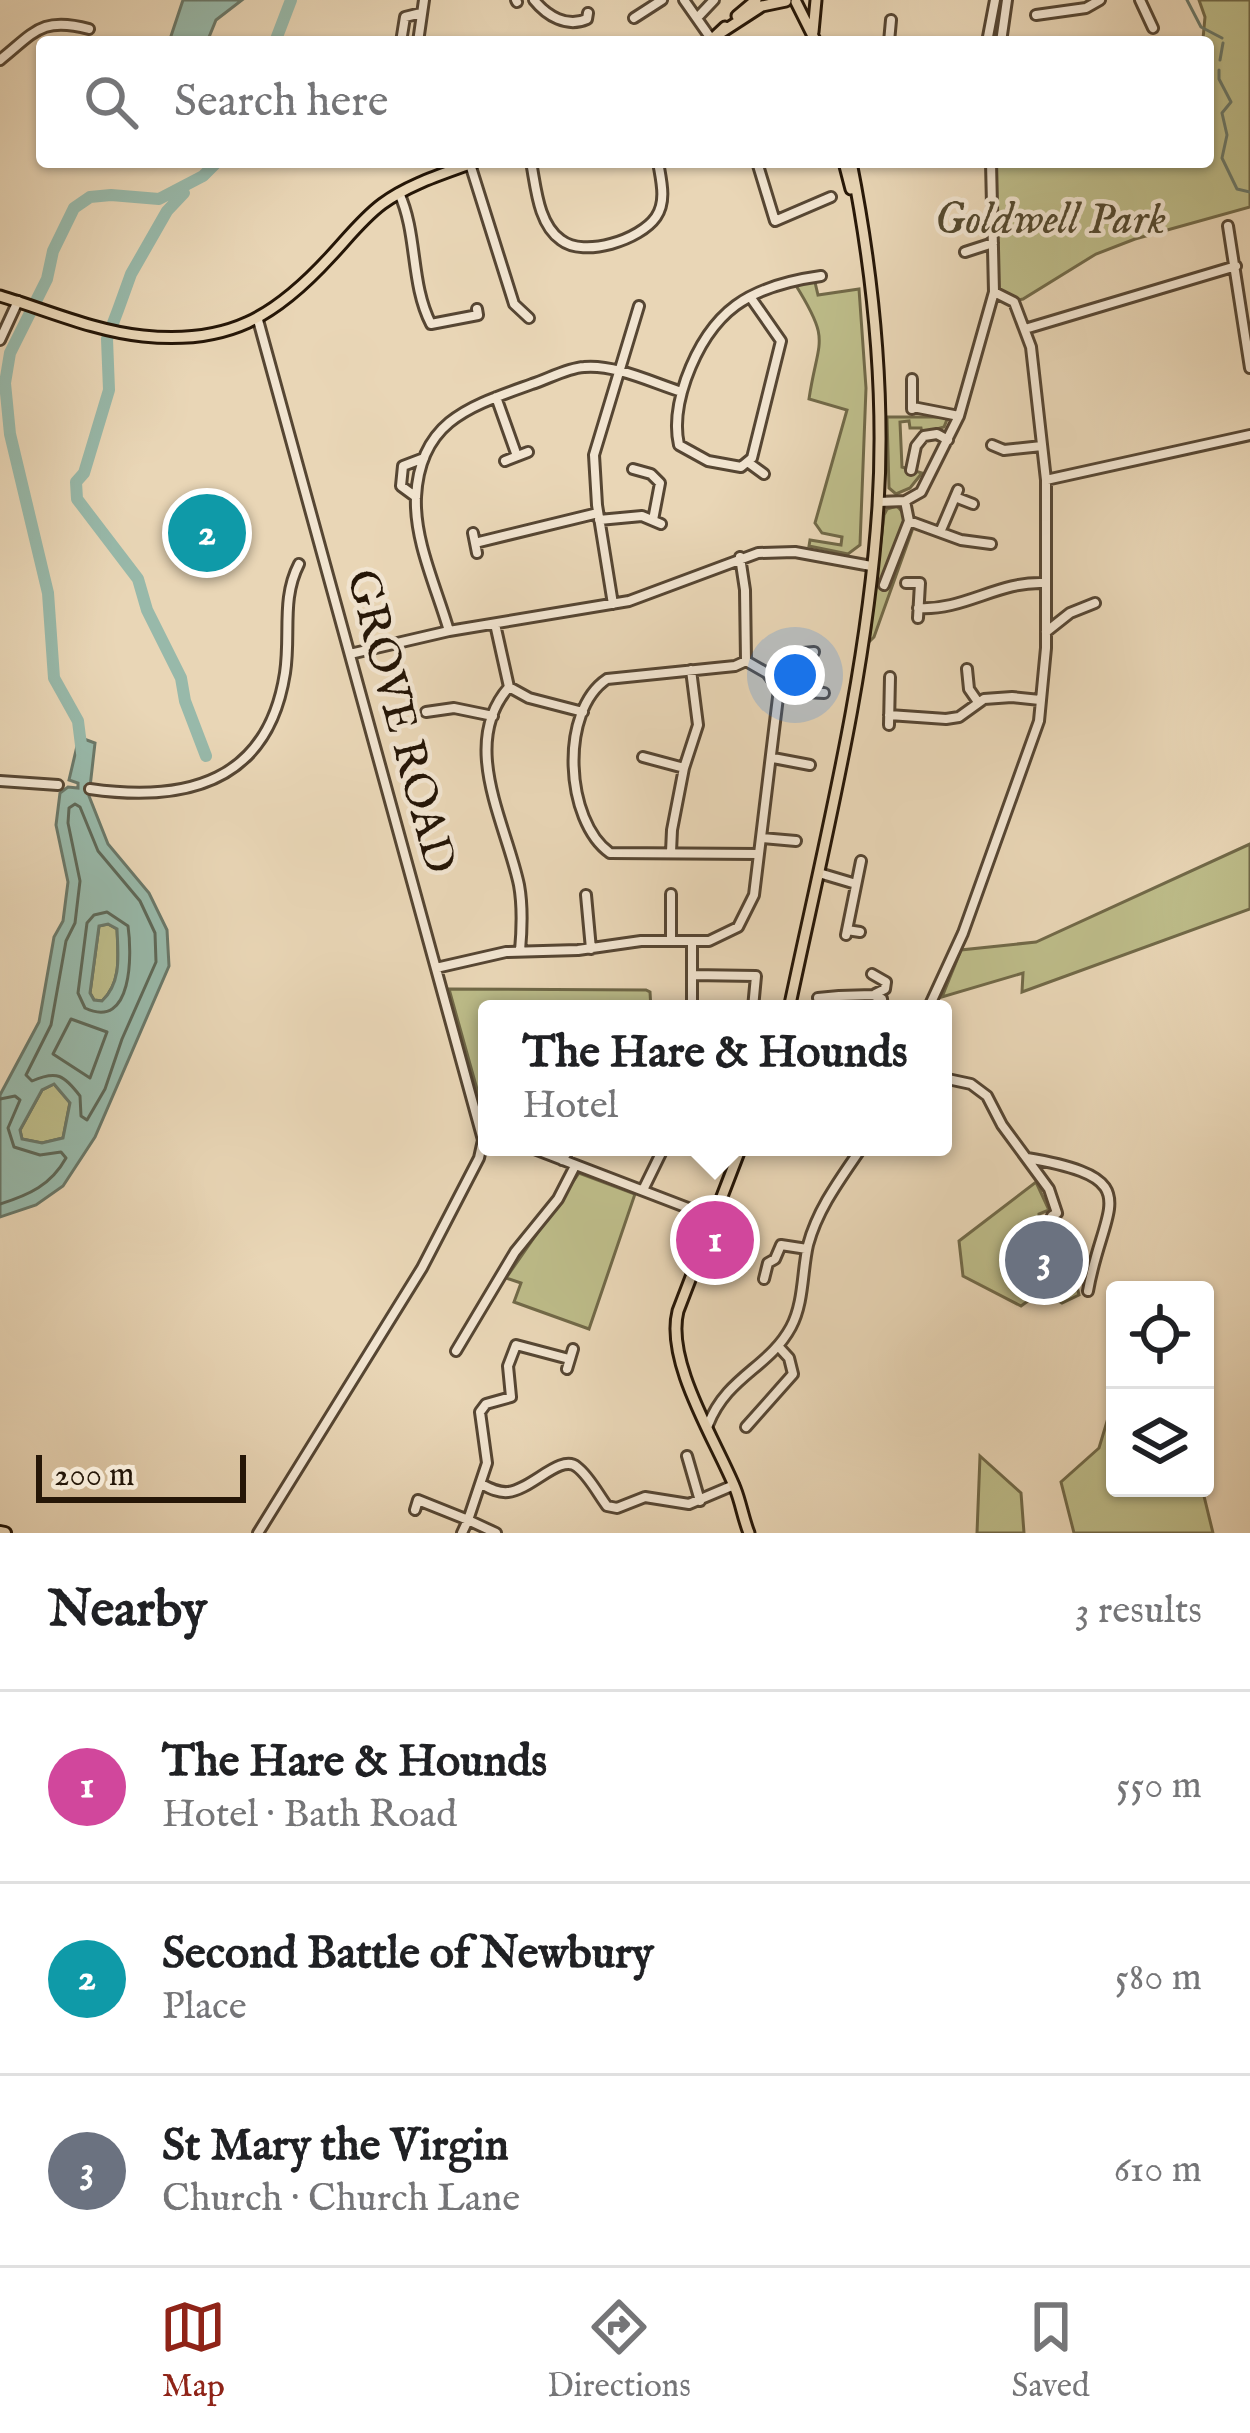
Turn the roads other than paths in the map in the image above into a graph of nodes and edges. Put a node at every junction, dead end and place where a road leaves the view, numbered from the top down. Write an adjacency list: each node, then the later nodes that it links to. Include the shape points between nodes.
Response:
1 (424, 0): 14 (street)
2 (534, 0): 15 (street, via 573,23)
3 (662, 0): 18 (street)
4 (684, 0): 17 (street)
5 (714, 0): 17 (street)
6 (756, 0): 22 (main road)
7 (816, 0): 28 (main road)
8 (995, 0): 30 (street)
9 (1007, 0): 31 (street)
10 (1100, 0): 12 (street, via 1086,8)
11 (792, 1): 22 (main road, via 762,6); 27 (main road)
12 (1071, 4): 16 (street)
13 (1145, 5): 20 (street)
14 (422, 14): 23 (street, via 405,16); 24 (street)
15 (588, 14)
16 (1042, 16)
17 (697, 18): 25 (street)
18 (635, 19)
19 (891, 20): 29 (street)
20 (1153, 28)
21 (89, 29): 32 (street, via 39,28)
22 (722, 32): 26 (main road)
23 (401, 36)
24 (419, 36)
25 (708, 36)
26 (717, 36)
27 (814, 36)
28 (815, 36)
29 (890, 36)
30 (988, 36)
31 (1002, 36)
32 (0, 60)
33 (445, 168): 40 (main road)
34 (473, 168): 53 (street, via 514,304)
35 (532, 168): 36 (street, via 551,230 563,242 593,248 656,218)
36 (659, 168)
37 (758, 168): 41 (street, via 771,222)
38 (848, 168): 80 (main road, via 874,333)
39 (992, 168): 43 (street)
40 (399, 193): 52 (street, via 429,328); 54 (main road)
41 (827, 202)
42 (1228, 226): 45 (street)
43 (993, 243): 44 (street); 47 (street)
44 (965, 252)
45 (1236, 266): 55 (street); 57 (street)
46 (821, 276): 49 (street)
47 (994, 292): 55 (street, via 1014,302); 62 (street)
48 (0, 296): 50 (main road)
49 (751, 298): 60 (street, via 707,330); 73 (street, via 781,341)
50 (27, 304): 54 (main road, via 129,334 174,337); 56 (street)
51 (638, 306): 58 (street)
52 (477, 309)
53 (529, 317)
54 (258, 320): 100 (street, GROVE ROAD)
55 (1025, 329): 66 (street)
56 (0, 340)
57 (1250, 368)
58 (616, 371): 60 (street); 61 (street, via 581,367); 82 (street, via 594,455)
59 (912, 379): 62 (street, via 912,408)
60 (682, 392): 73 (street, via 679,445 708,460)
61 (496, 397): 69 (street); 70 (street, via 448,422)
62 (959, 416): 64 (street)
63 (1250, 435): 77 (street)
64 (948, 440): 75 (street, via 924,436); 79 (street, via 924,488)
65 (992, 445): 67 (street)
66 (1042, 446): 67 (street); 77 (street)
67 (1004, 450): 71 (street)
68 (528, 452): 69 (street)
69 (517, 456): 72 (street)
70 (424, 458): 78 (street); 78 (street, via 400,475)
71 (995, 459)
72 (505, 461)
73 (748, 463): 76 (street)
74 (633, 469): 82 (street, via 661,483 657,522)
75 (911, 470)
76 (764, 474)
77 (1046, 480): 91 (street)
78 (416, 497): 96 (street)
79 (904, 501): 80 (street); 83 (street)
80 (878, 502): 89 (main road)
81 (973, 504): 84 (street, via 957,494)
82 (599, 517): 86 (street); 94 (street)
83 (909, 521): 84 (street); 92 (street)
84 (941, 530): 85 (street)
85 (992, 542)
86 (475, 543)
87 (740, 557): 89 (street, via 795,552); 94 (street); 101 (street)
88 (299, 564): 119 (street, via 288,586 284,676 254,753 185,789)
89 (872, 566): 125 (main road)
90 (906, 583): 91 (street, via 920,583 918,613 1006,585)
91 (1044, 583): 97 (street)
92 (884, 585)
93 (1095, 602): 97 (street)
94 (613, 604): 95 (street)
95 (495, 624): 96 (street); 105 (street)
96 (449, 631): 100 (street)
97 (1046, 632): 108 (street)
98 (814, 652): 99 (street)
99 (802, 653)
100 (350, 654): 136 (street, GROVE ROAD)
101 (746, 661): 102 (street); 107 (street, via 770,676)
102 (691, 670): 110 (street, via 607,679); 116 (street, via 698,725)
103 (965, 674): 109 (street)
104 (892, 683): 109 (street, via 889,720 959,717)
105 (509, 687): 110 (street); 112 (street)
106 (824, 693): 107 (street)
107 (781, 697): 114 (street)
108 (1040, 700): 109 (street); 147 (street, via 1032,751)
109 (978, 702)
110 (583, 712): 122 (street, via 572,747 590,832 610,853)
111 (433, 715): 112 (street, via 460,708)
112 (493, 716): 135 (street, via 486,769 521,876)
113 (643, 757): 116 (street)
114 (773, 758): 115 (street); 120 (street)
115 (810, 765)
116 (684, 768): 122 (street)
117 (0, 781): 118 (street)
118 (58, 784)
119 (90, 789)
120 (761, 838): 121 (street); 123 (street)
121 (796, 841)
122 (671, 852): 123 (street)
123 (758, 854): 133 (street, via 744,920 724,936)
124 (861, 861): 126 (street)
125 (819, 873): 126 (street); 144 (main road)
126 (856, 884): 131 (street, via 847,933)
127 (671, 894): 132 (street)
128 (586, 895): 130 (street)
129 (598, 905): 130 (street)
130 (587, 906): 134 (street)
131 (860, 932)
132 (671, 941): 133 (street); 134 (street)
133 (692, 943): 138 (street)
134 (591, 949): 135 (street)
135 (520, 951): 136 (street)
136 (436, 968): 149 (street, GROVE ROAD)
137 (872, 974): 139 (street, via 886,982)
138 (692, 975): 142 (street); 143 (street, via 756,976)
139 (874, 994): 140 (street); 146 (street)
140 (839, 996): 141 (street); 145 (street)
141 (818, 998)
142 (692, 1000)
143 (754, 1000)
144 (791, 1000)
145 (838, 1000)
146 (881, 1000)
147 (932, 1000)
148 (952, 1081): 156 (street, via 980,1089)
149 (478, 1115)
150 (480, 1156): 180 (street, via 422,1268)
151 (552, 1156): 157 (street)
152 (565, 1156): 157 (street)
153 (660, 1156): 159 (street)
154 (738, 1156): 161 (main road)
155 (856, 1156): 162 (street, via 822,1207)
156 (1028, 1158): 160 (street, via 1056,1205); 164 (street, via 1087,1172 1108,1195 1112,1211)
157 (562, 1160): 158 (street)
158 (575, 1166): 159 (street); 166 (street)
159 (643, 1190): 161 (street)
160 (1052, 1216)
161 (714, 1218): 169 (main road, via 675,1324)
162 (807, 1249): 163 (street, via 781,1245); 165 (street, via 796,1315)
163 (764, 1279)
164 (1088, 1291)
165 (778, 1346): 168 (street); 171 (street, via 795,1374)
166 (455, 1351)
167 (570, 1359): 173 (street, via 521,1344 512,1350 511,1397 480,1412 488,1463)
168 (721, 1397): 169 (street); 170 (street)
169 (699, 1403): 170 (main road)
170 (708, 1425): 174 (main road)
171 (746, 1426)
172 (687, 1456): 176 (street)
173 (480, 1484): 176 (street, via 509,1492 568,1462 607,1506 645,1497); 177 (street)
174 (734, 1485): 176 (street); 178 (main road)
175 (418, 1501): 177 (street)
176 (700, 1501)
177 (468, 1520): 179 (street); 181 (street)
178 (745, 1529)
179 (499, 1530)
180 (258, 1533)
181 (463, 1533)

